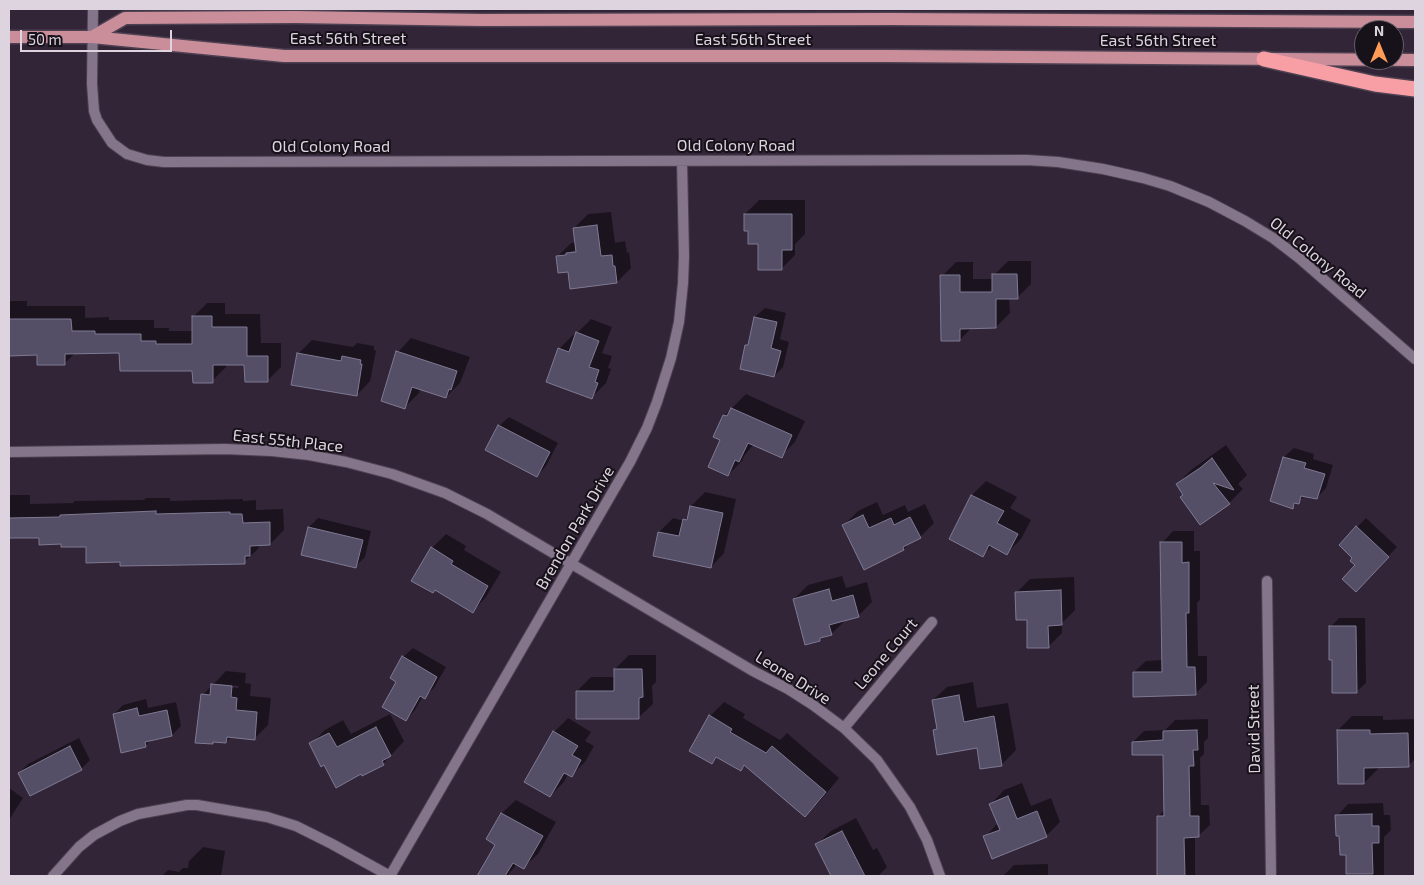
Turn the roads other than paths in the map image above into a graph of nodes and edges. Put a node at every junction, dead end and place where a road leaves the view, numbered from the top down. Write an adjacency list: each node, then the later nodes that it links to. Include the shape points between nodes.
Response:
1 (93, 9): 4 (street, Old Colony Road)
2 (1415, 22): 4 (main road, East 56th Street, via 125,18)
3 (9, 36): 4 (main road, East 56th Street)
4 (92, 37): 5 (main road, East 56th Street, via 284,56); 8 (street, Old Colony Road, via 93,102 97,120 112,143 127,154 147,160)
5 (1264, 59): 6 (main road, East 56th Street); 7 (highway, via 1375,84)
6 (1415, 60)
7 (1415, 89)
8 (682, 161): 9 (street, Old Colony Road, via 1027,160 1103,168 1143,178 1209,202 1273,238); 11 (street, Brendon Park Drive, via 683,283 671,358 647,428)
9 (1415, 359)
10 (9, 452): 11 (street, East 55th Place, via 253,450 346,462 444,493)
11 (572, 563): 14 (street, Leone Drive, via 788,689); 16 (street, Brendon Park Drive)
12 (1267, 581): 18 (street, David Street)
13 (932, 622): 14 (street, Leone Court)
14 (844, 728): 17 (street, Leone Drive, via 877,760 910,807)
15 (53, 876): 16 (street, via 78,847 120,821 138,814 187,805 266,817 296,826)
16 (390, 876)
17 (940, 876)
18 (1271, 876)

